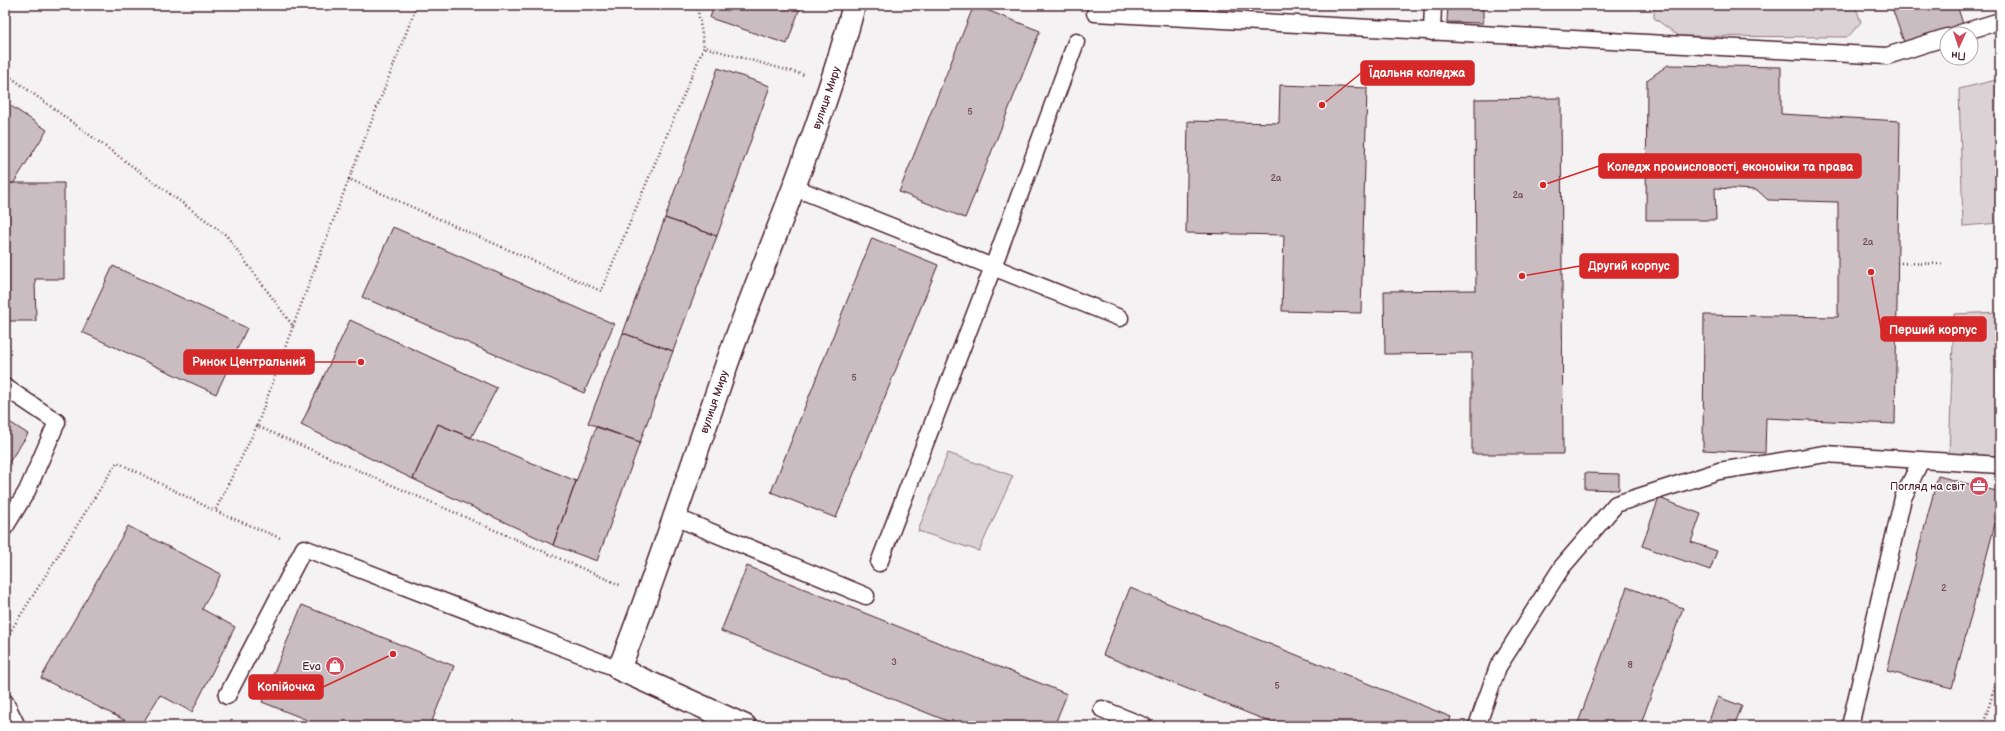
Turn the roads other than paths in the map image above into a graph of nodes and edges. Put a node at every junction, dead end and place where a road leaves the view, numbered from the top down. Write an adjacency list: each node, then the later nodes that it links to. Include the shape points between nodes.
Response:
1 (854, 5): 9 (street, вулиця Миру, via 840,57)
2 (1433, 5): 6 (lane)
3 (1095, 13): 6 (lane)
4 (2000, 21): 5 (lane)
5 (1979, 27)
6 (1432, 32): 7 (lane, via 1887,56)
7 (1939, 40)
8 (1076, 42): 10 (lane)
9 (793, 187): 10 (lane); 15 (street, вулиця Миру, via 730,355)
10 (993, 268): 11 (lane); 17 (lane)
11 (1120, 318)
12 (5, 387): 16 (lane, via 58,422 27,491)
13 (1921, 460): 14 (lane); 26 (lane, via 1824,454 1719,472 1616,504 1562,567 1498,667); 27 (lane, via 1903,498)
14 (2000, 465)
15 (675, 517): 18 (lane); 19 (street, вулиця Миру)
16 (5, 527)
17 (879, 563)
18 (866, 596)
19 (619, 669): 20 (lane, via 304,548); 24 (street)
20 (227, 696)
21 (5, 702): 23 (lane)
22 (1102, 709): 25 (lane)
23 (17, 726)
24 (745, 726)
25 (1144, 726)
26 (1477, 726)
27 (1850, 726)

